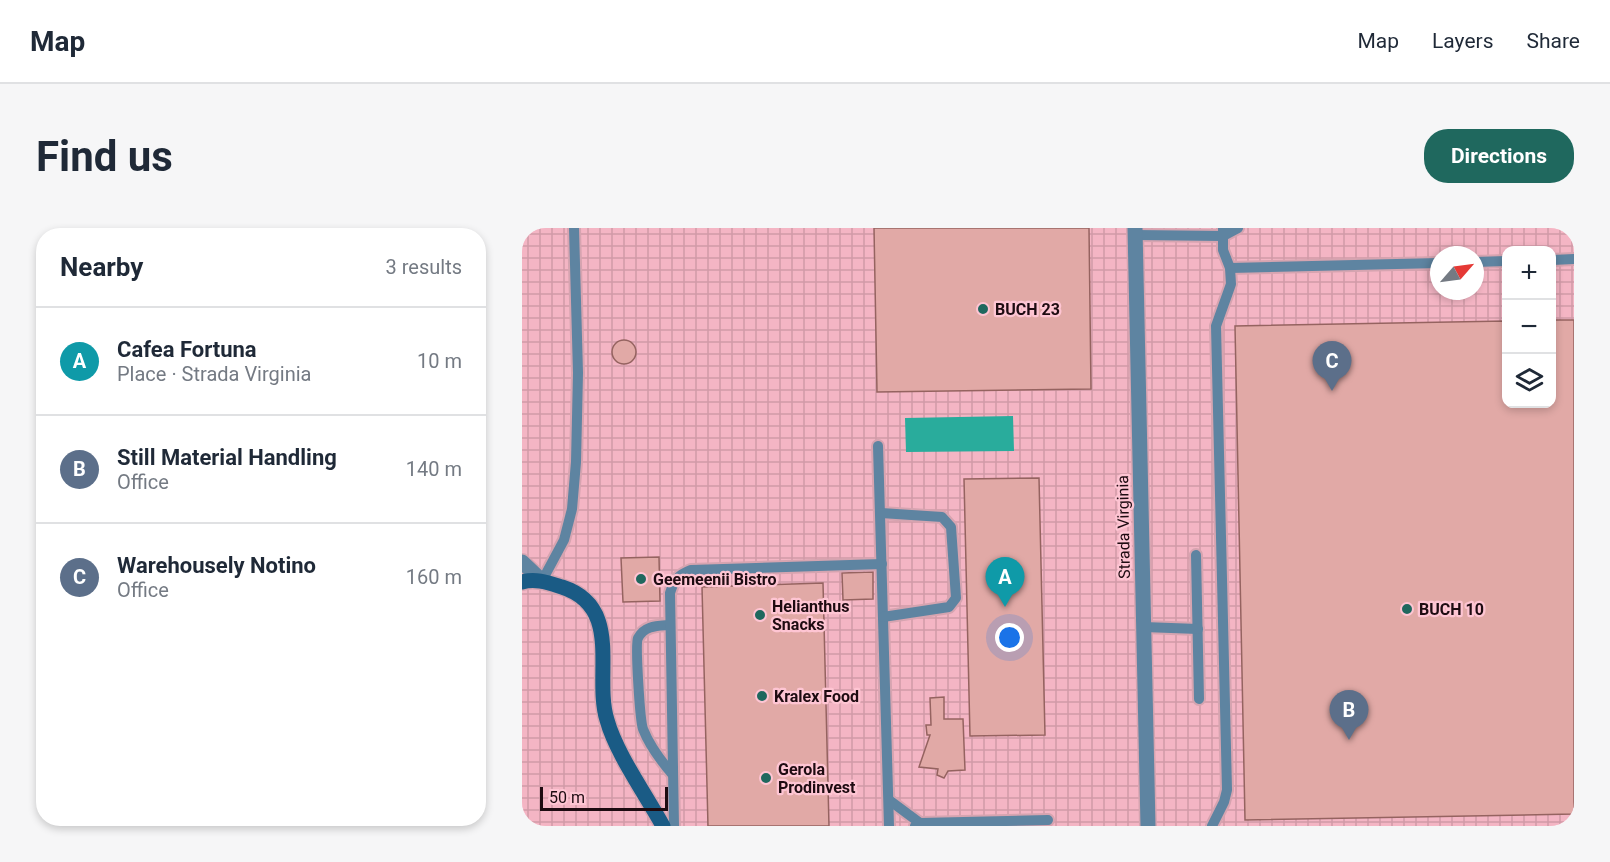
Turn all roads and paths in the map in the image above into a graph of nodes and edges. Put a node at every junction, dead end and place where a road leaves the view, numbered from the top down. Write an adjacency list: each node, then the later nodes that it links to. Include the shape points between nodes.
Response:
1 (574, 228): 16 (lane, via 579,384 572,509 564,540)
2 (1238, 228): 4 (lane)
3 (1135, 232): 4 (lane); 20 (street, Strada Virginia)
4 (1223, 232): 10 (lane, via 1223,250)
5 (1574, 259): 6 (lane)
6 (1556, 260)
7 (1502, 261): 8 (lane)
8 (1484, 262)
9 (1430, 263): 10 (lane)
10 (1230, 268): 31 (lane, via 1229,295 1216,326 1227,790)
11 (878, 446): 12 (lane)
12 (880, 513): 15 (lane); 18 (lane, via 942,517 948,522 956,598 950,607)
13 (1196, 555): 21 (lane)
14 (522, 562): 16 (street)
15 (882, 564): 18 (lane); 19 (lane, via 691,570 680,574 673,583)
16 (542, 581): 17 (main road); 27 (main road, via 578,595 598,617 607,721)
17 (522, 582)
18 (883, 617): 24 (lane)
19 (670, 625): 23 (lane); 23 (lane, via 645,630 637,639 637,654 642,726 653,751)
20 (1144, 627): 21 (lane); 30 (street, Strada Virginia)
21 (1198, 629): 22 (lane)
22 (1199, 699)
23 (673, 776): 28 (lane)
24 (888, 800): 26 (lane); 29 (lane)
25 (1048, 820): 26 (lane)
26 (917, 824)
27 (663, 826)
28 (674, 826)
29 (889, 826)
30 (1148, 826)
31 (1212, 826)

